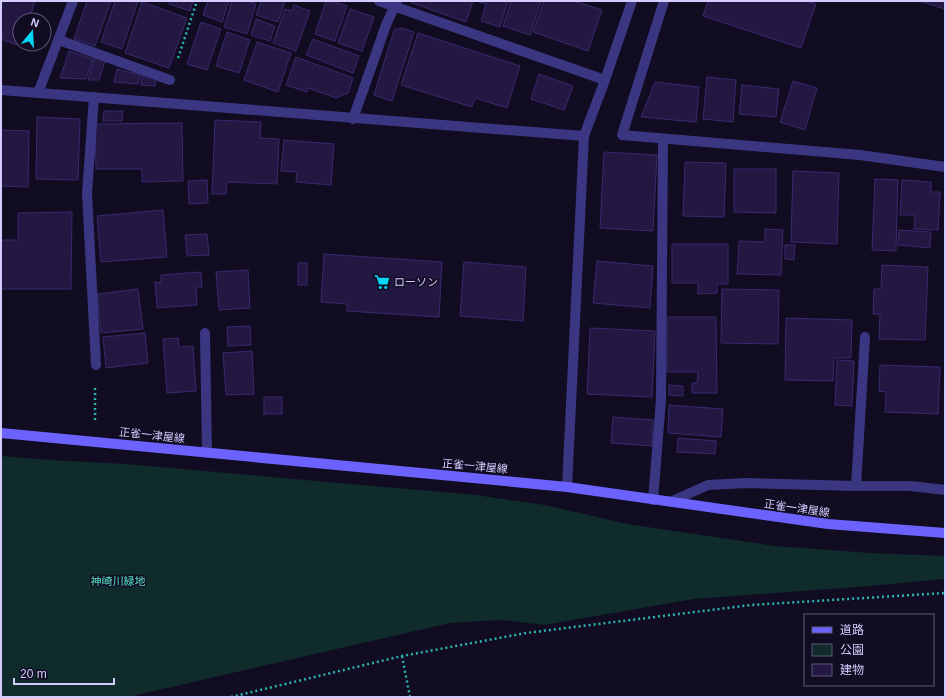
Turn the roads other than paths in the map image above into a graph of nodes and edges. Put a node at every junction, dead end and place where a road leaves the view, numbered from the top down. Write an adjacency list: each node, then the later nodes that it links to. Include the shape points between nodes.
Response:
1 (73, 1): 6 (street)
2 (379, 1): 5 (street)
3 (632, 1): 8 (street)
4 (664, 1): 14 (street, via 622,135)
5 (396, 4): 8 (street); 12 (street)
6 (59, 40): 7 (street); 10 (street)
7 (170, 80)
8 (605, 80): 13 (street)
9 (1, 90): 10 (street)
10 (38, 93): 11 (street)
11 (94, 97): 12 (street); 18 (street, via 87,193)
12 (353, 119): 13 (street)
13 (584, 136): 22 (street)
14 (663, 139): 15 (street, via 860,155); 24 (street, via 661,400)
15 (945, 167)
16 (205, 333): 20 (street)
17 (864, 337): 21 (street)
18 (96, 365)
19 (1, 433): 20 (main road, 正雀一津屋線)
20 (207, 453): 22 (main road, 正雀一津屋線)
21 (856, 486): 23 (street, via 911,486); 25 (street, via 746,483 708,485)
22 (567, 487): 24 (main road, 正雀一津屋線)
23 (945, 490)
24 (653, 500): 25 (main road, 正雀一津屋線)
25 (670, 502): 26 (main road, 正雀一津屋線, via 828,524)
26 (945, 533)

